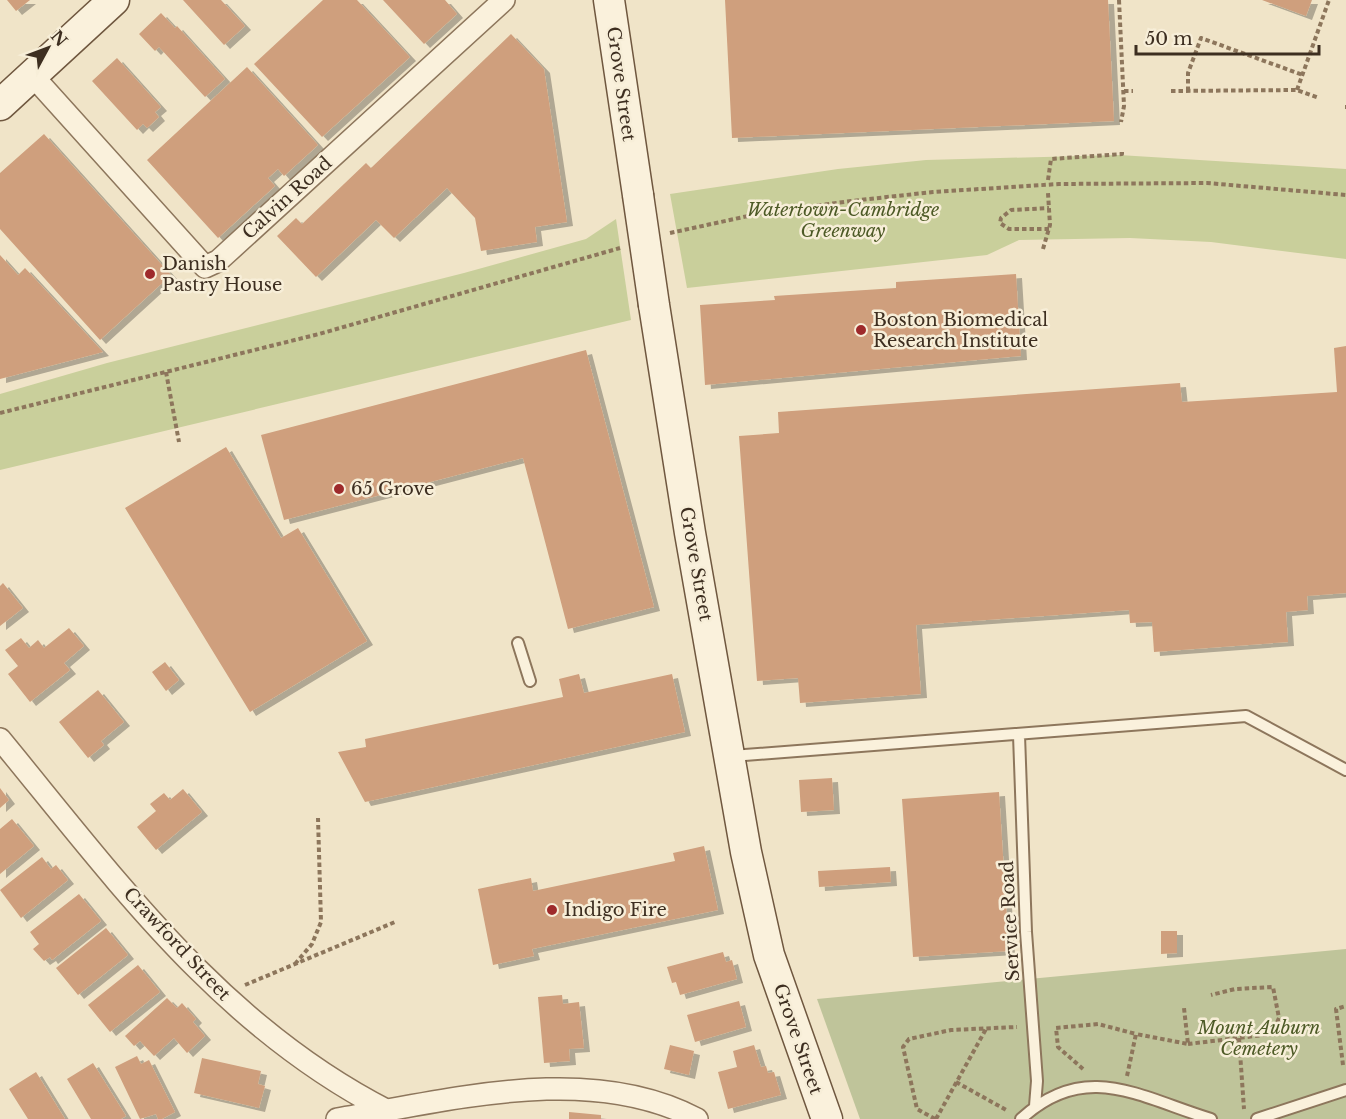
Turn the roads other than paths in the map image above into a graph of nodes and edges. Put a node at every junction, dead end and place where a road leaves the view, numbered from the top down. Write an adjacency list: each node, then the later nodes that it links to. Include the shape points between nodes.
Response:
1 (114, 0): 4 (street)
2 (504, 0): 4 (street, Calvin Road, via 218,261 205,267)
3 (609, 0): 10 (street, Grove Street, bridge, via 654,305)
4 (32, 75): 5 (street)
5 (0, 105)
6 (518, 643): 7 (lane)
7 (530, 681)
8 (1018, 735): 10 (lane); 11 (lane, via 1246,716); 13 (lane, Service Road, via 1037,1081)
9 (0, 739): 14 (street, Crawford Street, via 155,926 220,993 280,1044 341,1087)
10 (730, 756): 17 (street, Grove Street, via 746,852 770,956)
11 (1346, 770)
12 (1346, 1090): 20 (lane)
13 (1035, 1106): 18 (lane); 19 (lane, via 1079,1087 1125,1088)
14 (388, 1111): 15 (street); 16 (street, via 498,1094 572,1088 630,1093)
15 (338, 1119)
16 (697, 1119)
17 (827, 1119)
18 (1021, 1119)
19 (1211, 1119)
20 (1257, 1119)

